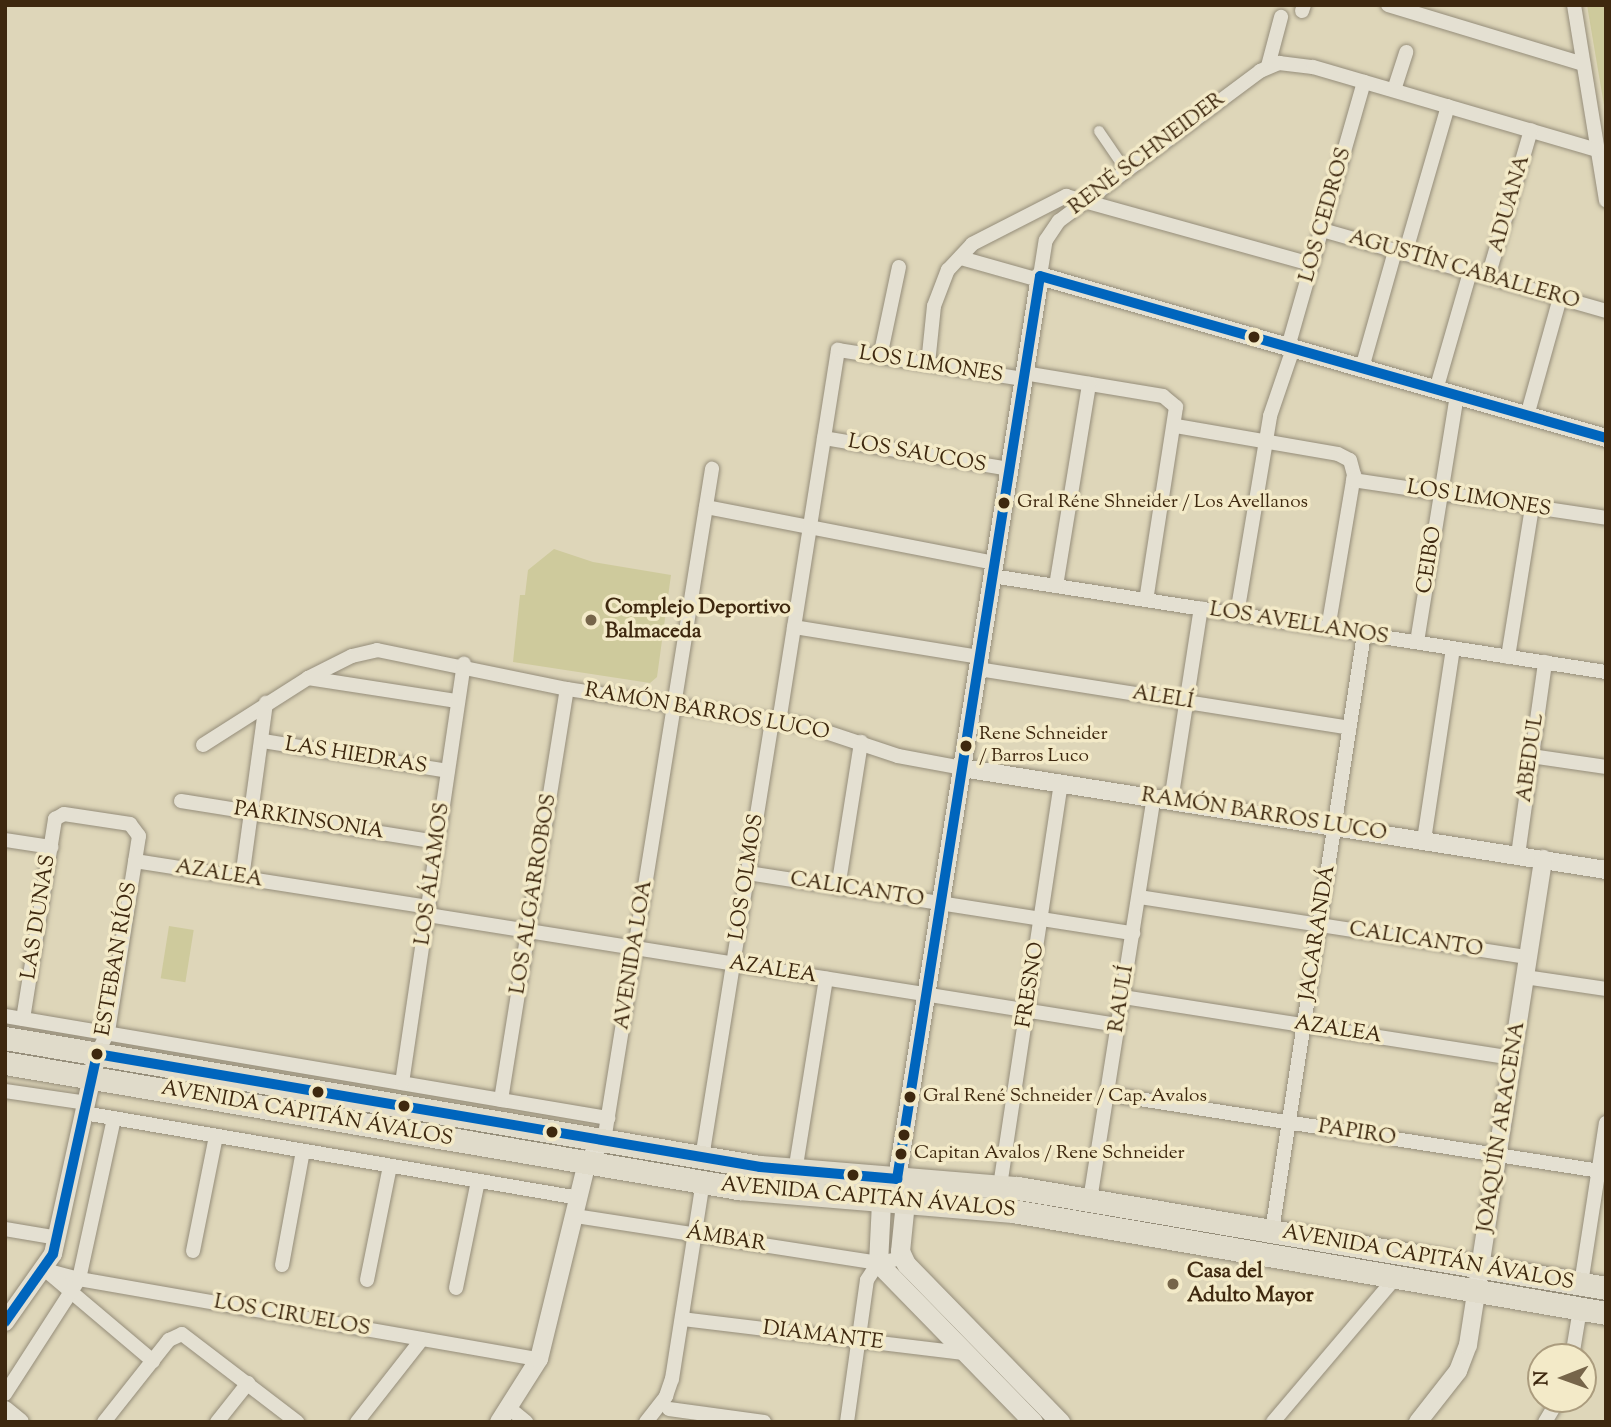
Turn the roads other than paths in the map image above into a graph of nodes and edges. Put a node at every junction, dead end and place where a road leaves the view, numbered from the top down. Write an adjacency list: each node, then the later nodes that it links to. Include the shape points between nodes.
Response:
1 (1388, 5): 5 (street)
2 (1574, 5): 5 (street)
3 (1281, 18): 6 (street)
4 (1406, 52): 8 (street)
5 (1583, 64): 12 (street)
6 (1273, 65): 7 (street, via 1299,64); 13 (street, RENÉ SCHNEIDER)
7 (1364, 82): 8 (street); 16 (street, LOS CEDROS)
8 (1394, 90): 9 (street)
9 (1448, 106): 10 (street); 17 (street)
10 (1531, 130): 12 (street); 22 (street, ADUANA)
11 (1099, 131): 13 (street)
12 (1597, 150): 15 (street)
13 (1125, 169): 14 (street, RENÉ SCHNEIDER)
14 (1085, 198): 18 (street, via 1066,196 972,244); 19 (street); 23 (street, RENÉ SCHNEIDER, via 1050,232)
15 (1606, 200)
16 (1322, 230): 17 (street, AGUSTÍN CABALLERO); 19 (street, LOS CEDROS)
17 (1400, 252): 21 (street, AGUSTÍN CABALLERO); 30 (street)
18 (961, 258): 23 (street); 29 (street, via 948,271 934,306)
19 (1312, 264): 26 (street, LOS CEDROS)
20 (899, 268): 28 (street)
21 (1470, 272): 22 (street, AGUSTÍN CABALLERO); 33 (street, ADUANA)
22 (1488, 277): 24 (street, AGUSTÍN CABALLERO)
23 (1039, 278): 26 (street); 31 (street, RENÉ SCHNEIDER)
24 (1560, 298): 25 (street, AGUSTÍN CABALLERO); 35 (street)
25 (1606, 311)
26 (1291, 348): 30 (street); 39 (street, LOS CEDROS)
27 (838, 350): 28 (street, LOS LIMONES); 37 (street, LOS OLMOS)
28 (880, 357): 29 (street, LOS LIMONES)
29 (928, 364): 31 (street, LOS LIMONES)
30 (1362, 368): 33 (street)
31 (1024, 376): 32 (street, LOS LIMONES); 41 (street, RENÉ SCHNEIDER)
32 (1089, 384): 36 (street, LOS LIMONES, via 1163,396 1174,404); 49 (street)
33 (1436, 390): 34 (street)
34 (1457, 396): 35 (street); 43 (street, CEIBO)
35 (1527, 416): 38 (street)
36 (1176, 426): 39 (street); 50 (street)
37 (824, 438): 41 (street, LOS SAUCOS); 47 (street, LOS OLMOS)
38 (1606, 438)
39 (1266, 442): 42 (street, via 1350,460); 52 (street, LOS CEDROS)
40 (712, 468): 44 (street, AVENIDA LOA)
41 (1009, 469): 48 (street, RENÉ SCHNEIDER)
42 (1353, 480): 43 (street, LOS LIMONES); 54 (street)
43 (1441, 493): 45 (street, LOS LIMONES); 56 (street, CEIBO)
44 (706, 507): 47 (street, LOS AVELLANOS); 68 (street, AVENIDA LOA)
45 (1532, 507): 46 (street, LOS LIMONES); 58 (street)
46 (1606, 518)
47 (810, 525): 48 (street, LOS AVELLANOS); 53 (street, LOS OLMOS)
48 (993, 570): 49 (street, LOS AVELLANOS); 60 (street, RENÉ SCHNEIDER)
49 (1056, 586): 50 (street, LOS AVELLANOS)
50 (1146, 600): 51 (street, LOS AVELLANOS)
51 (1201, 608): 52 (street, LOS AVELLANOS); 66 (street, RAULÍ)
52 (1237, 614): 54 (street, LOS AVELLANOS)
53 (794, 627): 60 (street, ALELÍ); 69 (street, LOS OLMOS)
54 (1328, 628): 55 (street, LOS AVELLANOS)
55 (1364, 634): 56 (street, LOS AVELLANOS); 70 (street, JACARANDÁ)
56 (1417, 642): 57 (street, LOS AVELLANOS)
57 (1453, 648): 58 (street, LOS AVELLANOS); 85 (street)
58 (1508, 657): 59 (street, LOS AVELLANOS)
59 (1545, 662): 62 (street, LOS AVELLANOS); 74 (street, ABEDUL)
60 (979, 663): 66 (street, ALELÍ); 76 (street, RENÉ SCHNEIDER)
61 (464, 664): 63 (street, RAMÓN BARROS LUCO, via 377,650 352,656); 64 (street, RAMÓN BARROS LUCO); 65 (street, LOS ÁLAMOS)
62 (1606, 672)
63 (308, 678): 65 (street); 67 (street, RAMÓN BARROS LUCO)
64 (567, 689): 68 (street, RAMÓN BARROS LUCO); 100 (street, LOS ALGARROBOS)
65 (457, 701): 77 (street, LOS ÁLAMOS)
66 (1186, 702): 70 (street, ALELÍ); 79 (street, RAULÍ)
67 (266, 703): 71 (street); 73 (street, RAMÓN BARROS LUCO)
68 (674, 706): 69 (street, RAMÓN BARROS LUCO); 102 (street, AVENIDA LOA)
69 (775, 721): 72 (street, RAMÓN BARROS LUCO); 92 (street, LOS OLMOS)
70 (1349, 728): 83 (street, JACARANDÁ)
71 (263, 741): 77 (street, LAS HIEDRAS); 81 (street)
72 (861, 742): 76 (street, RAMÓN BARROS LUCO, via 898,756); 94 (street)
73 (203, 745)
74 (1531, 756): 75 (street); 88 (street, ABEDUL)
75 (1606, 767)
76 (962, 768): 78 (street, RAMÓN BARROS LUCO); 96 (street, RENÉ SCHNEIDER)
77 (448, 771): 86 (street, LOS ÁLAMOS)
78 (1061, 784): 79 (street, RAMÓN BARROS LUCO); 98 (street, FRESNO)
79 (1163, 800): 83 (street, RAMÓN BARROS LUCO); 95 (street, RAULÍ)
80 (181, 801): 81 (street, PARKINSONIA)
81 (251, 812): 86 (street, PARKINSONIA); 93 (street)
82 (58, 816): 87 (street, LAS DUNAS); 90 (street, ESTEBAN RÍOS, via 136,828)
83 (1334, 826): 85 (street, RAMÓN BARROS LUCO); 99 (street, JACARANDÁ)
84 (5, 840): 87 (street)
85 (1424, 840): 88 (street, RAMÓN BARROS LUCO)
86 (438, 842): 97 (street, LOS ÁLAMOS)
87 (51, 847): 112 (street, LAS DUNAS)
88 (1518, 855): 89 (street, RAMÓN BARROS LUCO)
89 (1543, 859): 91 (street, RAMÓN BARROS LUCO); 103 (street, JOAQUÍN ARACENA)
90 (135, 861): 93 (street, AZALEA); 115 (street, ESTEBAN RÍOS)
91 (1606, 870)
92 (748, 873): 94 (street, CALICANTO); 104 (street, LOS OLMOS)
93 (242, 878): 97 (street, AZALEA)
94 (838, 888): 96 (street, CALICANTO)
95 (1139, 897): 99 (street, CALICANTO); 101 (street, RAULÍ)
96 (941, 903): 98 (street, CALICANTO); 108 (street, RENÉ SCHNEIDER)
97 (428, 911): 100 (street, AZALEA); 121 (street, LOS ÁLAMOS)
98 (1041, 919): 101 (street, CALICANTO); 110 (street, FRESNO)
99 (1319, 925): 103 (street, CALICANTO); 114 (street, JACARANDÁ)
100 (527, 931): 102 (street, AZALEA); 124 (street, LOS ALGARROBOS)
101 (1133, 933): 109 (street, RAULÍ)
102 (635, 948): 104 (street, AZALEA); 126 (street, AVENIDA LOA)
103 (1528, 957): 105 (street, JOAQUÍN ARACENA)
104 (733, 964): 106 (street, AZALEA); 134 (street, LOS OLMOS)
105 (1525, 977): 107 (street); 118 (street, JOAQUÍN ARACENA)
106 (826, 978): 108 (street, AZALEA); 137 (street)
107 (1606, 989)
108 (925, 994): 110 (street, AZALEA); 139 (street, RENÉ SCHNEIDER)
109 (1123, 997): 113 (street, RAULÍ); 114 (street, AZALEA)
110 (1027, 1010): 113 (street, AZALEA); 142 (street, FRESNO)
111 (5, 1016): 112 (street)
112 (23, 1019): 115 (street)
113 (1118, 1025): 123 (street, RAULÍ)
114 (1303, 1025): 118 (street, AZALEA); 128 (street, JACARANDÁ)
115 (108, 1032): 117 (street, ESTEBAN RÍOS); 121 (street)
116 (5, 1038): 117 (highway, AVENIDA CAPITÁN ÁVALOS)
117 (97, 1054): 120 (street, ESTEBAN RÍOS); 131 (highway, AVENIDA CAPITÁN ÁVALOS)
118 (1513, 1058): 133 (street, JOAQUÍN ARACENA)
119 (5, 1063): 120 (highway, AVENIDA CAPITÁN ÁVALOS)
120 (92, 1078): 125 (street, ESTEBAN RÍOS); 135 (highway, AVENIDA CAPITÁN ÁVALOS)
121 (402, 1083): 124 (street)
122 (5, 1091): 125 (street, AVENIDA CAPITÁN ÁVALOS)
123 (1107, 1094): 128 (street, PAPIRO); 143 (street, RAULÍ)
124 (501, 1100): 126 (street)
125 (85, 1108): 127 (street, AVENIDA CAPITÁN ÁVALOS); 150 (street, ESTEBAN RÍOS)
126 (608, 1118): 131 (street, AVENIDA LOA)
127 (114, 1119): 130 (street, AVENIDA CAPITÁN ÁVALOS); 158 (street)
128 (1288, 1122): 133 (street, PAPIRO); 148 (street, JACARANDÁ)
129 (1606, 1123): 138 (street)
130 (216, 1136): 132 (street, AVENIDA CAPITÁN ÁVALOS); 151 (street)
131 (604, 1141): 134 (highway, AVENIDA CAPITÁN ÁVALOS); 135 (street, AVENIDA LOA)
132 (303, 1151): 136 (street, AVENIDA CAPITÁN ÁVALOS); 154 (street)
133 (1498, 1155): 138 (street, PAPIRO); 155 (street, JOAQUÍN ARACENA)
134 (702, 1158): 137 (highway, AVENIDA CAPITÁN ÁVALOS)
135 (587, 1162): 141 (highway, AVENIDA CAPITÁN ÁVALOS); 146 (street, AVENIDA LOA)
136 (390, 1166): 140 (street, AVENIDA CAPITÁN ÁVALOS); 159 (street)
137 (795, 1172): 139 (highway, AVENIDA CAPITÁN ÁVALOS)
138 (1602, 1172): 160 (street)
139 (897, 1179): 142 (highway, AVENIDA CAPITÁN ÁVALOS); 144 (main road); 145 (main road)
140 (478, 1181): 146 (street, AVENIDA CAPITÁN ÁVALOS); 161 (street)
141 (703, 1182): 144 (highway, AVENIDA CAPITÁN ÁVALOS); 149 (street)
142 (1000, 1186): 143 (highway, AVENIDA CAPITÁN ÁVALOS)
143 (1090, 1200): 148 (highway, AVENIDA CAPITÁN ÁVALOS)
144 (881, 1202): 145 (highway, AVENIDA CAPITÁN ÁVALOS); 153 (main road)
145 (905, 1202): 152 (main road); 157 (highway, AVENIDA CAPITÁN ÁVALOS, via 1023,1212)
146 (577, 1207): 149 (street, ÁMBAR); 173 (street, AVENIDA LOA)
147 (5, 1229): 150 (street)
148 (1272, 1231): 155 (highway, AVENIDA CAPITÁN ÁVALOS)
149 (694, 1233): 153 (street, ÁMBAR); 167 (street)
150 (58, 1238): 156 (street, ESTEBAN RÍOS)
151 (193, 1251)
152 (903, 1258): 153 (street); 191 (main road)
153 (878, 1263): 170 (street, via 865,1287); 172 (main road)
154 (282, 1265)
155 (1481, 1267): 160 (highway, AVENIDA CAPITÁN ÁVALOS); 163 (street, JOAQUÍN ARACENA)
156 (45, 1270): 158 (street, LOS CIRUELOS); 164 (street); 168 (street, ESTEBAN RÍOS)
157 (1395, 1277): 163 (highway, AVENIDA CAPITÁN ÁVALOS); 192 (street)
158 (79, 1279): 164 (street); 169 (street, LOS CIRUELOS)
159 (367, 1280)
160 (1581, 1284): 162 (highway, AVENIDA CAPITÁN ÁVALOS)
161 (456, 1288)
162 (1606, 1289)
163 (1477, 1291): 165 (highway, AVENIDA CAPITÁN ÁVALOS); 193 (street, JOAQUÍN ARACENA, via 1461,1366)
164 (73, 1294): 174 (street); 176 (street)
165 (1580, 1309): 166 (highway, AVENIDA CAPITÁN ÁVALOS); 171 (street)
166 (1606, 1313)
167 (681, 1319): 170 (street, DIAMANTE); 177 (street)
168 (5, 1322)
169 (422, 1339): 173 (street, LOS CIRUELOS); 185 (street)
170 (858, 1340): 172 (street, DIAMANTE); 189 (street)
171 (1574, 1343)
172 (965, 1353): 190 (main road)
173 (539, 1359): 179 (street, AVENIDA LOA)
174 (153, 1361): 175 (street, via 179,1334 189,1336); 182 (street)
175 (248, 1383): 183 (street); 184 (street)
176 (5, 1395)
177 (665, 1406): 180 (street); 187 (street); 188 (street)
178 (5, 1410): 181 (street)
179 (504, 1415): 186 (street)
180 (758, 1421)
181 (20, 1422)
182 (104, 1422)
183 (217, 1422)
184 (298, 1422)
185 (357, 1422)
186 (526, 1422)
187 (646, 1422)
188 (684, 1422)
189 (847, 1422)
190 (1033, 1422)
191 (1060, 1422)
192 (1273, 1422)
193 (1418, 1422)

